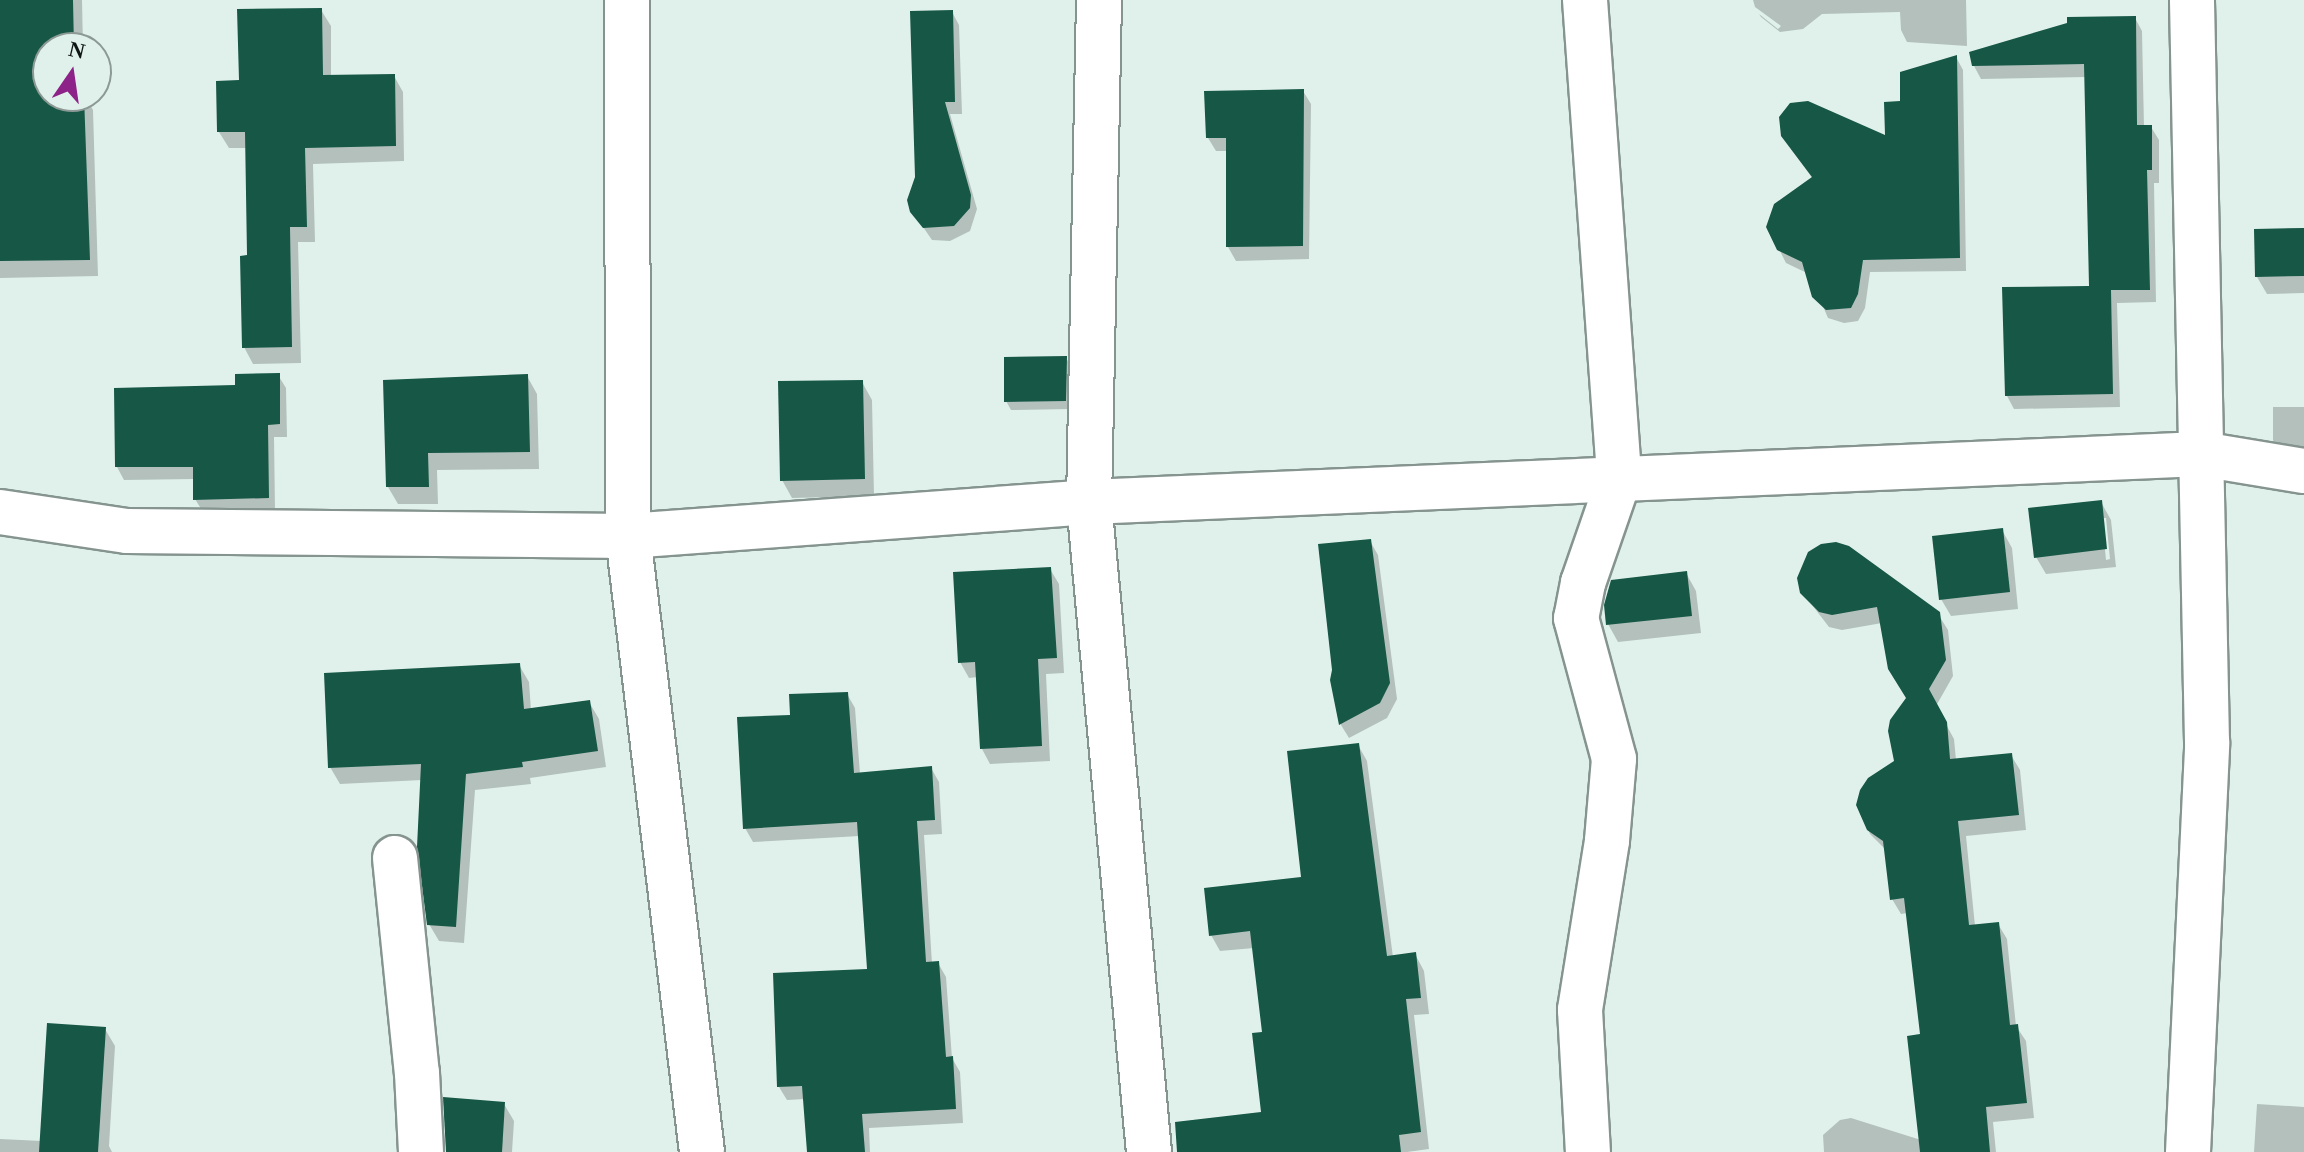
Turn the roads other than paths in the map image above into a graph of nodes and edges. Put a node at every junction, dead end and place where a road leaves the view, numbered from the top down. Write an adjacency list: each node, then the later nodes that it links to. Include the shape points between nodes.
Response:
1 (627, 0): 10 (street)
2 (1099, 0): 8 (street)
3 (1585, 0): 7 (street)
4 (2192, 0): 5 (street)
5 (2201, 454): 6 (street); 7 (street); 16 (street, via 2207,742)
6 (2304, 471)
7 (1619, 479): 8 (street); 15 (street, via 1576,618 1614,759 1607,841 1580,1010)
8 (1089, 502): 10 (street); 14 (street)
9 (0, 512): 10 (street, via 127,531)
10 (628, 536): 13 (street)
11 (395, 858): 12 (street)
12 (421, 1152)
13 (702, 1152)
14 (1149, 1152)
15 (1588, 1152)
16 (2188, 1152)

